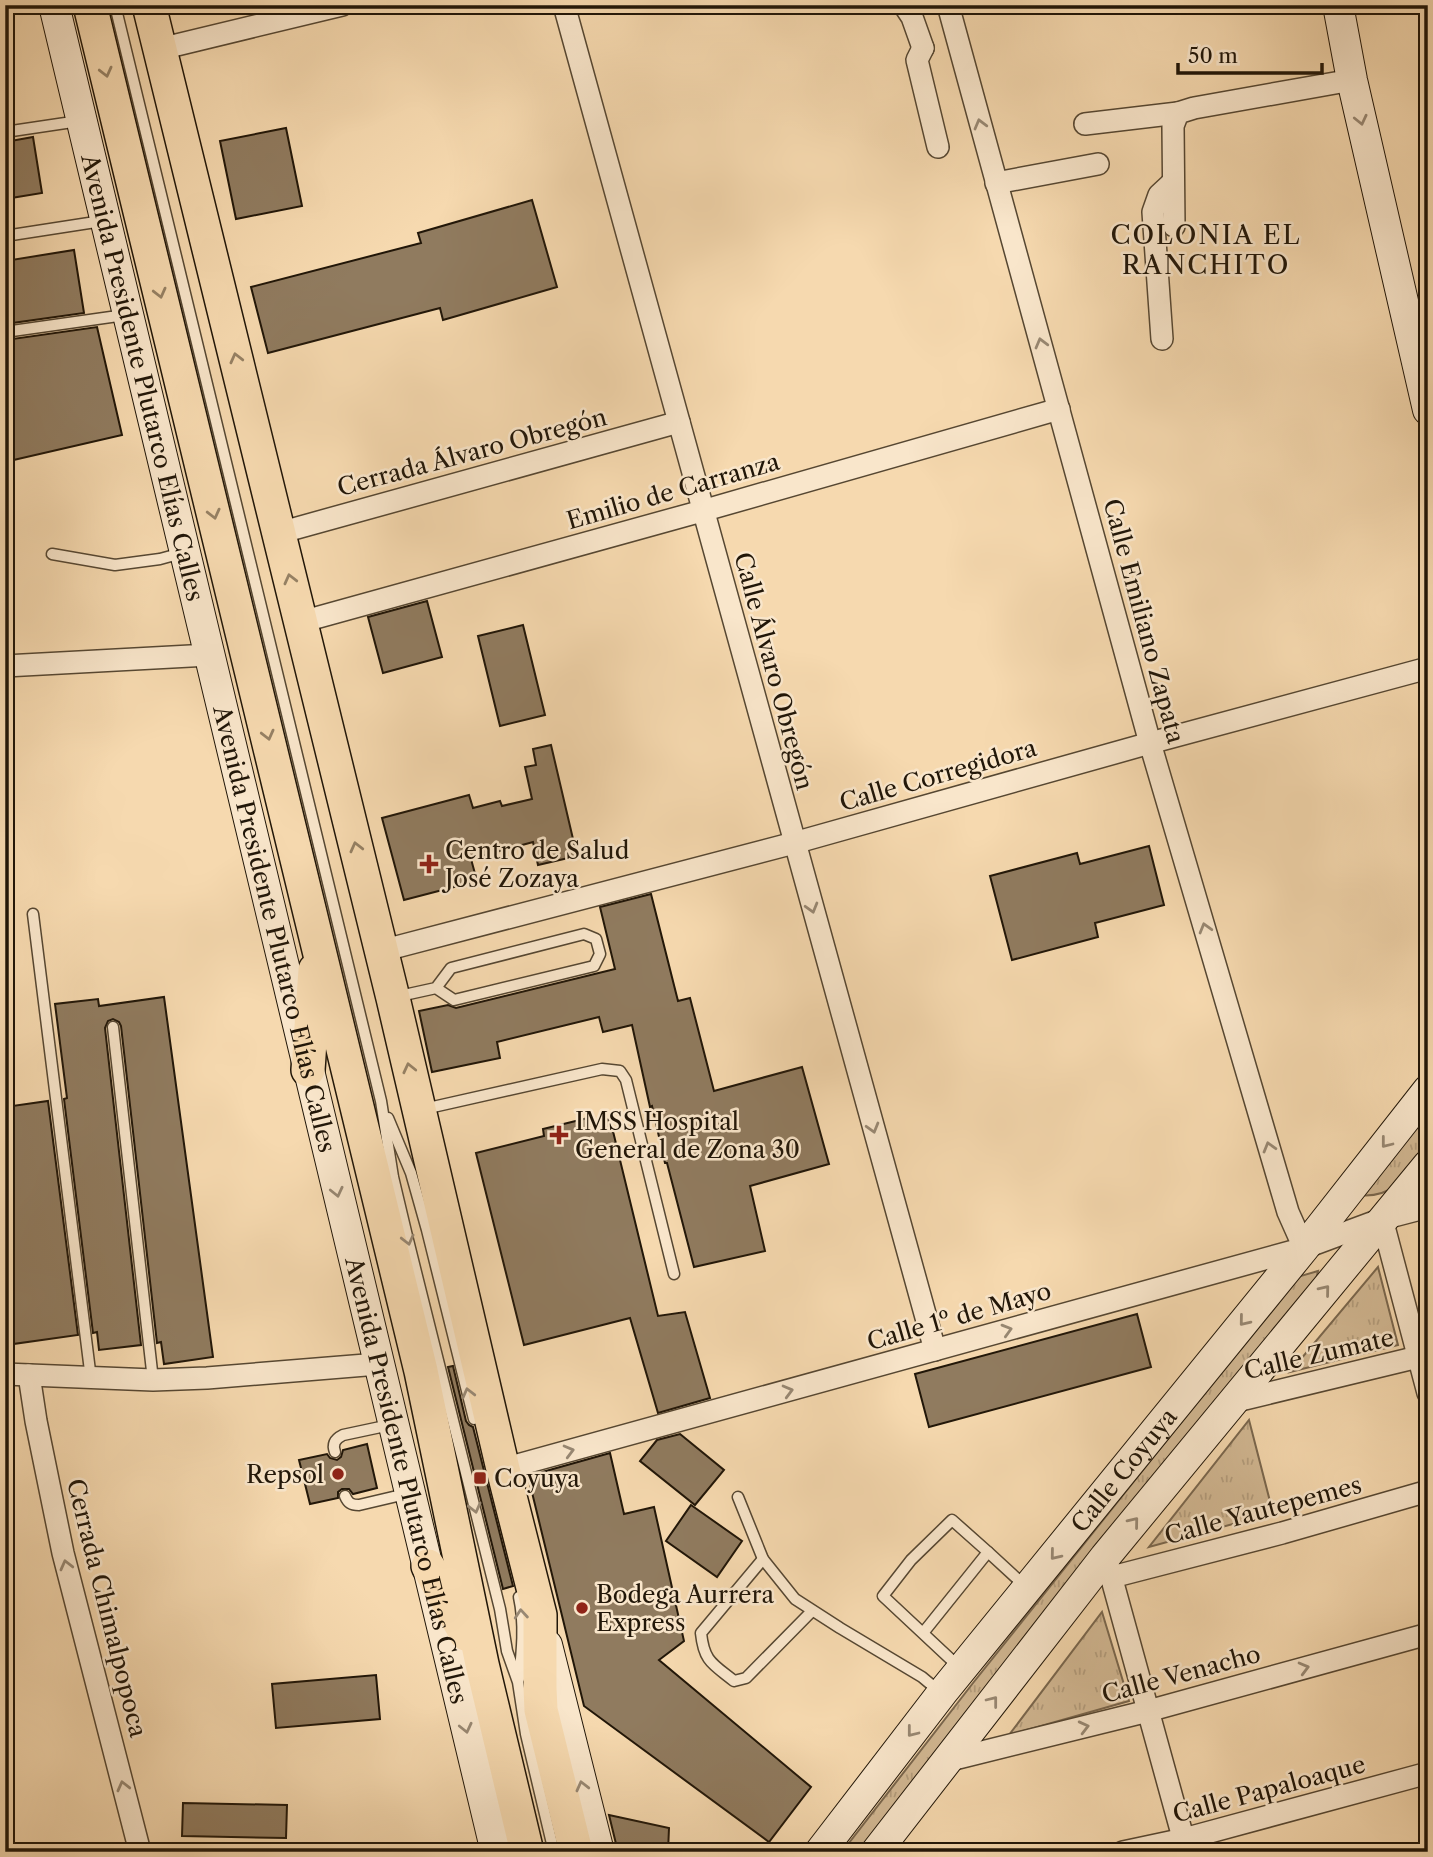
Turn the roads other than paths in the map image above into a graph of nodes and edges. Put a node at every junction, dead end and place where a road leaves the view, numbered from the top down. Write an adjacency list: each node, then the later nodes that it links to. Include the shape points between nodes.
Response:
1 (54, 5): 15 (street, Avenida Presidente Plutarco Elías Calles)
2 (90, 5): 42 (main road, Avenida Presidente Plutarco Elías Calles, one-way to 42)
3 (115, 5): 49 (lane)
4 (149, 5): 12 (main road)
5 (342, 5): 12 (street)
6 (564, 5): 30 (street, Calle Álvaro Obregón)
7 (904, 5): 11 (street)
8 (948, 5): 10 (street, Calle Emiliano Zapata)
9 (1338, 5): 13 (street)
10 (957, 41): 11 (street); 21 (street, Calle Emiliano Zapata, one-way to 10)
11 (923, 47): 18 (street, via 917,60)
12 (160, 49): 32 (main road, one-way to 12)
13 (1352, 80): 14 (street); 29 (street, one-way to 29)
14 (1178, 113): 16 (street); 20 (street, via 1173,126)
15 (82, 120): 17 (lane); 22 (street, Avenida Presidente Plutarco Elías Calles)
16 (1085, 124)
17 (5, 132)
18 (938, 148)
19 (1098, 164): 21 (street)
20 (1173, 182): 23 (street); 27 (street, via 1160,195 1153,212)
21 (996, 183): 28 (street, Calle Emiliano Zapata, one-way to 21)
22 (105, 221): 24 (lane); 25 (street, Avenida Presidente Plutarco Elías Calles)
23 (1174, 226)
24 (5, 236)
25 (127, 314): 26 (lane); 33 (street, Avenida Presidente Plutarco Elías Calles)
26 (5, 332)
27 (1162, 339)
28 (1059, 409): 31 (street, Emilio de Carranza); 39 (street, Calle Emiliano Zapata)
29 (1428, 410)
30 (678, 422): 31 (street, Calle Álvaro Obregón); 32 (street, Cerrada Álvaro Obregón)
31 (702, 511): 35 (street, Emilio de Carranza); 40 (street, Calle Álvaro Obregón)
32 (279, 533): 35 (main road, one-way to 32)
33 (184, 552): 34 (lane, via 115,565); 36 (street, Avenida Presidente Plutarco Elías Calles)
34 (52, 554)
35 (300, 622): 43 (main road, one-way to 35)
36 (209, 655): 37 (street); 47 (street, Avenida Presidente Plutarco Elías Calles)
37 (5, 666)
38 (1428, 668): 39 (street, Calle Corregidora)
39 (1150, 743): 40 (street, Calle Corregidora); 54 (street, Calle Emiliano Zapata, one-way to 39, via 1288,1212)
40 (794, 843): 43 (street, Calle Corregidora); 56 (street, Calle Álvaro Obregón, one-way to 56)
41 (33, 914): 61 (lane)
42 (317, 936): 47 (main road); 84 (main road, Avenida Presidente Plutarco Elías Calles)
43 (381, 951): 45 (main road)
44 (436, 988): 44 (lane, via 451,968 584,934 596,939 600,954 594,966 454,1000); 45 (lane)
45 (393, 998): 50 (main road, one-way to 45)
46 (113, 1027): 62 (lane)
47 (308, 1070): 58 (street, Avenida Presidente Plutarco Elías Calles, one-way to 58)
48 (1428, 1090): 54 (street, Calle Coyuya, one-way to 54)
49 (381, 1101): 66 (lane, one-way to 49, via 411,1173); 84 (lane, one-way to 84, via 393,1177 500,1609 507,1651)
50 (418, 1110): 55 (lane, via 602,1069 620,1071); 68 (main road)
51 (1428, 1165): 53 (street, Calle Coyuya)
52 (1428, 1207): 53 (street, Calle 1º de Mayo)
53 (1382, 1219): 54 (street, Calle 1º de Mayo); 57 (street); 64 (street, Calle Coyuya, one-way to 53)
54 (1304, 1248): 56 (street, Calle 1º de Mayo, one-way to 54); 78 (street, Calle Coyuya, one-way to 78)
55 (674, 1273)
56 (935, 1350): 68 (street, Calle 1º de Mayo, one-way to 56)
57 (1418, 1357): 63 (street); 64 (street, Calle Zumate)
58 (378, 1364): 62 (street); 65 (street, Avenida Presidente Plutarco Elías Calles)
59 (5, 1374): 60 (street)
60 (29, 1375): 61 (street); 90 (street, Cerrada Chimalpopoca, one-way to 60, via 63,1553)
61 (91, 1379): 62 (street)
62 (153, 1380)
63 (1428, 1393)
64 (1232, 1402): 76 (street, Calle Coyuya, one-way to 64)
65 (393, 1424): 67 (lane, via 337,1437); 70 (street, Avenida Presidente Plutarco Elías Calles)
66 (478, 1432)
67 (335, 1452)
68 (503, 1469): 80 (main road)
69 (1428, 1491): 76 (street, Calle Yautepemes, via 1282,1533)
70 (410, 1493): 71 (lane, via 353,1506); 75 (street, Avenida Presidente Plutarco Elías Calles)
71 (345, 1496)
72 (738, 1497): 74 (lane)
73 (988, 1552): 78 (lane); 81 (lane); 81 (lane, via 952,1520 904,1569 883,1596)
74 (763, 1559): 79 (lane, via 795,1599); 79 (lane, via 701,1633 706,1658 734,1681 746,1678)
75 (428, 1566): 84 (main road); 91 (street, Avenida Presidente Plutarco Elías Calles, one-way to 91)
76 (1108, 1567): 86 (street); 87 (street, Calle Coyuya, one-way to 76)
77 (514, 1580): 84 (lane, one-way to 77, via 523,1646)
78 (1028, 1588): 83 (street, Calle Coyuya)
79 (812, 1611): 85 (lane)
80 (540, 1615): 94 (main road, via 541,1710); 95 (street, one-way to 80)
81 (923, 1633): 83 (lane)
82 (1428, 1634): 86 (street, Calle Venacho, one-way to 82)
83 (962, 1670): 85 (street, Calle Coyuya)
84 (496, 1679): 92 (main road, Avenida Presidente Plutarco Elías Calles); 93 (lane, via 526,1734)
85 (942, 1693): 96 (street, Calle Coyuya, one-way to 96)
86 (1148, 1711): 87 (street, Calle Venacho, one-way to 86); 89 (street)
87 (946, 1761): 97 (street, Calle Coyuya)
88 (1428, 1773): 89 (street, Calle Papaloaque)
89 (1185, 1846): 98 (street, Calle Papaloaque)
90 (140, 1852)
91 (496, 1852)
92 (527, 1852)
93 (554, 1852)
94 (576, 1852)
95 (599, 1852)
96 (820, 1852)
97 (876, 1852)
98 (1123, 1852)

